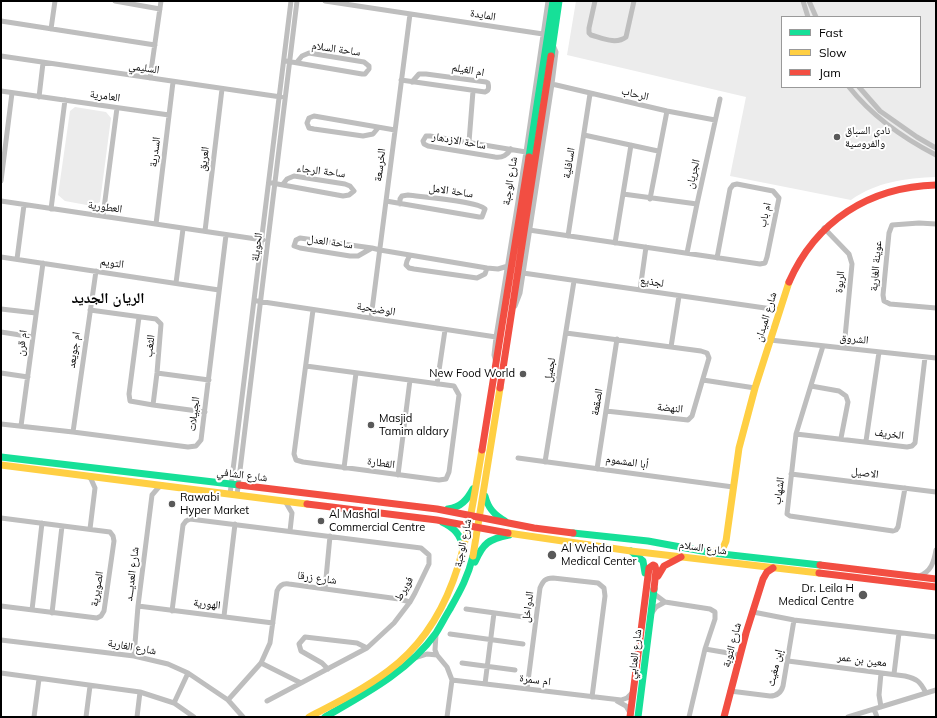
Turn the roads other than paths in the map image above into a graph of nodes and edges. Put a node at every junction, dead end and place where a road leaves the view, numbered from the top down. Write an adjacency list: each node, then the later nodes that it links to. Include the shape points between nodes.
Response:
1 (55, 1): 19 (street)
2 (114, 1): 14 (street)
3 (162, 1): 14 (street)
4 (291, 1): 24 (street, الحويلة)
5 (297, 1): 25 (street, الحويلة)
6 (325, 1): 15 (street, المايدة)
7 (548, 1): 20 (street, شارع الوجبة)
8 (553, 1): 130 (street, شارع الوجبة)
9 (559, 1): 21 (street, شارع الوجبة)
10 (595, 1): 11 (street, via 589,32 591,35 621,41 626,37)
11 (634, 1)
12 (802, 1): 16 (street)
13 (809, 1): 17 (street)
14 (160, 9): 22 (street)
15 (410, 14): 20 (street, المايدة); 29 (street, الخرسعة)
16 (808, 16)
17 (816, 16)
18 (1, 21): 19 (street)
19 (51, 28): 22 (street)
20 (543, 34): 59 (street, شارع الوجبة)
21 (552, 43): 32 (street, شارع الوجبة, via 556,52); 114 (street, شارع الوجبة)
22 (155, 45): 28 (street)
23 (1, 56): 27 (street, السليمي)
24 (283, 61): 25 (street, ساحة السلام); 41 (street, الحويلة)
25 (290, 62): 26 (street, ساحة السلام); 42 (street, الحويلة)
26 (297, 62): 26 (street, ساحة السلام, via 362,74 369,69 364,62 309,53)
27 (43, 63): 28 (street, السليمي); 40 (street)
28 (150, 78): 30 (street, السليمي)
29 (401, 80): 31 (street, ام الغيلم); 50 (street, الخرسعة)
30 (173, 82): 35 (street, السليمي); 47 (street, السدرية)
31 (412, 82): 37 (street, ام الغيلم); 37 (street, ام الغيلم, via 419,74 426,74 486,82 489,86 486,92)
32 (552, 84): 39 (street, الرحاب); 79 (street, شارع الوجبة)
33 (850, 88): 55 (street, via 898,133)
34 (860, 88): 53 (street, via 880,111)
35 (222, 89): 41 (street, السليمي); 80 (street, العريق)
36 (1, 91): 38 (street, العامرية)
37 (473, 91): 52 (street)
38 (12, 93): 40 (street, العامرية); 61 (street)
39 (590, 94): 46 (street, الرحاب); 51 (street, السافلية)
40 (39, 97): 43 (street, العامرية)
41 (279, 97): 42 (street, السليمي); 62 (street, الحويلة)
42 (285, 98): 63 (street, الحويلة)
43 (65, 100): 45 (street, العامرية); 73 (street)
44 (720, 100): 48 (street, الجريان)
45 (117, 108): 47 (street, العامرية); 74 (street)
46 (667, 111): 48 (street, الرحاب); 58 (street)
47 (169, 115): 75 (street, السدرية)
48 (715, 120): 71 (street, الجريان)
49 (378, 128): 49 (street, via 314,116 309,118 307,123 314,129 363,136 372,134); 50 (street)
50 (395, 130): 69 (street, الخرسعة)
51 (584, 134): 54 (street); 82 (street, السافلية)
52 (469, 142): 57 (street, ساحة الازدهار); 57 (street, ساحة الازدهار, via 430,136 426,136 423,141 428,146 501,158)
53 (926, 142): 55 (street); 56 (street)
54 (631, 145): 58 (street); 66 (street)
55 (923, 147): 60 (street)
56 (936, 148)
57 (511, 149): 59 (street, ساحة الازدهار)
58 (658, 151): 67 (street)
59 (526, 152): 95 (street, شارع الوجبة)
60 (936, 154)
61 (1, 181)
62 (269, 183): 63 (street, ساحة الرجاء); 83 (street, الحويلة)
63 (275, 183): 64 (street, ساحة الرجاء); 84 (street, الحويلة)
64 (283, 184): 64 (street, ساحة الرجاء, via 343,196 354,191 345,184 294,176)
65 (936, 185): 78 (street, شارع الميدان, via 902,189 870,199 843,213)
66 (623, 194): 67 (street); 85 (street)
67 (650, 199): 71 (street)
68 (1, 201): 72 (street, العطورية)
69 (386, 201): 70 (street, ساحة الامل); 88 (street, الخرسعة)
70 (400, 204): 70 (street, ساحة الامل, via 482,217 485,209 464,202 408,195 402,196)
71 (696, 204): 89 (street, الجريان)
72 (24, 205): 73 (street, العطورية); 93 (street)
73 (51, 209): 74 (street, العطورية)
74 (103, 216): 75 (street, العطورية)
75 (156, 224): 77 (street, العطورية)
76 (936, 224): 108 (street, عوينة الغارية, via 892,225 883,295 884,300 890,304)
77 (183, 228): 80 (street, العطورية); 102 (street)
78 (824, 228): 112 (street, شارع الميدان, via 804,253 791,275); 126 (street, الربوة, via 849,254 852,264)
79 (529, 230): 82 (street, ام باب); 99 (street, شارع الوجبة)
80 (204, 232): 81 (street, العطورية)
81 (226, 235): 83 (street, العطورية); 103 (street, الجبيلات)
82 (568, 236): 85 (street, ام باب)
83 (262, 240): 84 (street, العطورية); 106 (street, الحويلة)
84 (268, 241): 107 (street, الحويلة)
85 (615, 243): 86 (street, ام باب)
86 (646, 247): 89 (street, ام باب); 104 (street)
87 (372, 248): 87 (street, ساحة العدل, via 300,238 294,246 350,256 358,256); 88 (street, ساحة العدل)
88 (380, 250): 90 (street, ساحة العدل); 116 (street, الخرسعة)
89 (687, 253): 92 (street, ام باب)
90 (410, 256): 96 (street, ساحة العدل); 96 (street, via 406,265 414,269 477,278 485,274)
91 (1, 257): 93 (street, التويم)
92 (717, 258): 92 (street, ام باب, via 765,263 779,198 773,191 733,185 730,189)
93 (17, 259): 94 (street, التويم)
94 (43, 263): 98 (street, التويم); 113 (street, ام قرن)
95 (508, 266): 97 (street); 100 (street, شارع الوجبة)
96 (488, 268): 97 (street, ساحة العدل)
97 (495, 269): 100 (street)
98 (96, 271): 102 (street, التويم); 110 (street, ام جويعد)
99 (523, 273): 101 (street, لجذيع); 114 (street, شارع الوجبة, via 520,293)
100 (506, 276): 121 (street, شارع الوجبة)
101 (574, 281): 104 (street, لجذيع); 119 (street, لجميل)
102 (176, 282): 103 (street, التويم)
103 (219, 290): 136 (street, الجبيلات)
104 (640, 290): 105 (street, لجذيع)
105 (679, 296): 112 (street, لجذيع); 125 (street)
106 (254, 301): 107 (street, الوضيحية); 143 (street, الحويلة)
107 (260, 302): 111 (street, الوضيحية); 144 (street, الحويلة)
108 (936, 308)
109 (1, 309): 113 (street)
110 (90, 310): 115 (street, الثغب); 150 (street, ام جويعد)
111 (313, 310): 116 (street, الوضيحية); 131 (street, القطارة)
112 (779, 310): 123 (street, شارع الميدان)
113 (36, 313): 120 (street, ام قرن)
114 (512, 313): 172 (street, شارع الوجبة)
115 (139, 317): 133 (street, الثغب, via 156,318 161,324); 145 (street, via 129,399)
116 (371, 318): 117 (street, الوضيحية)
117 (445, 330): 121 (street, الوضيحية); 139 (street)
118 (1, 332): 120 (street)
119 (566, 332): 122 (street, النهضة); 156 (street, لجميل)
120 (33, 337): 135 (street, ام قرن)
121 (496, 337): 130 (street, شارع الوجبة)
122 (617, 339): 125 (street, النهضة); 146 (street, الصقعة)
123 (770, 340): 124 (street, الشروق); 141 (street, شارع الميدان)
124 (823, 346): 126 (street, الشروق); 140 (street, الشهاب)
125 (671, 347): 138 (street, النهضة, via 707,353 709,358)
126 (844, 348): 127 (street, الشروق)
127 (879, 352): 128 (street, الشروق); 153 (street)
128 (925, 357): 129 (street, الشروق); 153 (street, الخريف, via 915,443 907,447)
129 (936, 358)
130 (496, 363): 142 (street, شارع الوجبة)
131 (306, 366): 134 (street, القطارة); 159 (street, القطارة, via 294,454 296,460)
132 (1, 373): 135 (street)
133 (157, 373): 136 (street, الثغب); 145 (street, الثغب)
134 (356, 373): 137 (street, القطارة); 159 (street)
135 (28, 377): 149 (street, ام قرن)
136 (209, 380): 147 (street, الجبيلات)
137 (410, 380): 139 (street, القطارة); 163 (street)
138 (703, 380): 141 (street); 146 (street, النهضة, via 692,416 688,420)
139 (437, 384): 163 (street, القطارة, via 454,386 459,395 446,479)
140 (811, 386): 151 (street, الشهاب); 152 (street, via 839,390 846,396 848,402)
141 (755, 388): 170 (street, شارع الميدان)
142 (492, 395): 166 (street, شارع الوجبة); 184 (street)
143 (242, 398): 144 (street); 169 (street, الحويلة)
144 (248, 399): 169 (street, الحويلة)
145 (153, 405): 147 (street)
146 (606, 411): 161 (street, الصقعة)
147 (205, 412): 150 (street, الجبيلات, via 201,440 196,446)
148 (1, 424): 149 (street, الجبيلات)
149 (22, 426): 150 (street, الجبيلات)
150 (73, 432)
151 (796, 434): 152 (street, الخريف); 162 (street, الشهاب)
152 (841, 438): 153 (street, الخريف)
153 (866, 441)
154 (1, 457): 169 (street, شارع الشافي)
155 (518, 458): 156 (street, أبا المشموم)
156 (545, 462): 161 (street, أبا المشموم)
157 (1, 465): 158 (street, شارع الشافي)
158 (12, 466): 160 (street); 164 (street, شارع الشافي)
159 (344, 468): 163 (street, القطارة)
160 (1, 469)
161 (597, 469): 170 (street, أبا المشموم)
162 (791, 474): 173 (street, الاصيل); 173 (street, الشهاب, via 786,514 893,531 898,527)
163 (398, 475)
164 (88, 476): 165 (street, شارع الشافي); 171 (street)
165 (104, 478): 167 (street, شارع الشافي); 171 (street)
166 (477, 482): 179 (street, via 463,504 456,508); 184 (street, شارع الوجبة)
167 (145, 483): 168 (street, شارع الشافي); 175 (street)
168 (162, 485): 175 (street); 176 (street, شارع الشافي)
169 (234, 485): 176 (street, الحويلة); 179 (street, شارع الشافي)
170 (733, 487): 194 (street, شارع الميدان)
171 (95, 488): 190 (street)
172 (485, 488): 184 (street, شارع الوجبة); 187 (street, via 486,501 492,513)
173 (905, 488): 174 (street, الاصيل)
174 (936, 492)
175 (152, 495): 217 (street, شارع العديـــد)
176 (233, 495): 177 (street, شارع الشافي)
177 (285, 501): 178 (street, شارع الشافي); 180 (street)
178 (301, 503): 180 (street); 181 (street, شارع الشافي)
179 (437, 509): 184 (street, شارع الشافي)
180 (292, 512): 191 (street)
181 (400, 515): 183 (street, شارع الشافي); 184 (street)
182 (1, 518): 185 (street, الصويرية)
183 (437, 520): 184 (street, شارع الشافي); 195 (street, via 457,532 462,539)
184 (474, 522): 187 (street, شارع السلام); 189 (street, via 520,529); 192 (street, شارع السلام); 195 (street, شارع الوجبة); 205 (street, شارع الوجبة, via 474,554); 212 (street)
185 (42, 523): 188 (street, الصويرية); 219 (street)
186 (235, 524): 191 (street, فويرط); 220 (street, فويرط, via 190,519 183,525); 225 (street)
187 (510, 524): 189 (street, شارع السلام)
188 (62, 526): 190 (street, الصويرية); 222 (street)
189 (534, 528): 198 (street, شارع السلام, via 660,543)
190 (90, 529): 222 (street, الصويرية, via 110,532 114,541 104,611 97,618)
191 (290, 531): 193 (street, فويرط)
192 (514, 534): 197 (street, شارع السلام); 205 (street, via 489,540 480,550)
193 (330, 536): 210 (street); 214 (street, فويرط, via 421,548 426,551 429,555 429,564)
194 (726, 542): 198 (street, via 723,548); 200 (street)
195 (462, 549): 271 (street, شارع الوجبة, via 448,596 421,639 407,655 388,671 355,692)
196 (936, 550): 201 (street)
197 (631, 551): 199 (street, شارع السلام); 213 (street, via 641,558 644,564)
198 (713, 553): 200 (street, شارع السلام)
199 (682, 556): 202 (street, شارع السلام); 211 (street, via 662,567)
200 (735, 556): 206 (street, شارع السلام)
201 (934, 562): 204 (street); 206 (street, via 925,574)
202 (755, 566): 203 (street, شارع السلام); 207 (street, via 761,571)
203 (773, 568): 207 (street, شارع التوبة); 209 (street, شارع السلام)
204 (936, 570)
205 (467, 576): 212 (street, شارع الوجبة)
206 (916, 577): 208 (street, شارع السلام)
207 (763, 579): 221 (street, شارع التوبة)
208 (936, 579)
209 (936, 587)
210 (324, 589): 214 (street, شارع زرقا); 228 (street, شارع زرقا, via 286,584 281,586 277,591)
211 (653, 594): 213 (street, via 656,568 653,565 649,567); 215 (street); 224 (street, شارع العنابي)
212 (458, 595): 230 (street, شارع الوجبة)
213 (645, 597): 261 (street, شارع العنابي)
214 (410, 602): 236 (street, فويرط, via 394,623)
215 (665, 602): 224 (street, via 656,607); 237 (street, via 715,612)
216 (1, 606): 219 (street, الصويرية)
217 (138, 606): 220 (street, الهورية); 240 (street, شارع العديـــد)
218 (466, 609): 223 (street)
219 (32, 610): 222 (street, الصويرية)
220 (172, 611): 225 (street, الهورية)
221 (753, 612): 227 (street); 239 (street, شارع التوبة)
222 (52, 613)
223 (494, 614): 226 (street); 234 (street)
224 (651, 614): 279 (street, شارع العنابي)
225 (224, 616): 228 (street, الهورية)
226 (524, 617)
227 (794, 620): 229 (street); 242 (street, إبن مغيث)
228 (273, 623): 243 (street, شارع زرقا, via 270,643)
229 (899, 632): 232 (street); 251 (street)
230 (436, 633): 238 (street, via 434,644); 241 (street, شارع الوجبة)
231 (450, 634): 234 (street)
232 (936, 637)
233 (1, 640): 240 (street, شارع الغارية)
234 (491, 640): 235 (street); 245 (street)
235 (523, 644)
236 (367, 648): 246 (street, فويرط); 246 (street, via 357,643 305,638 301,640 301,651)
237 (705, 650): 239 (street); 280 (street)
238 (437, 655): 241 (street, via 426,654); 253 (street, via 447,667)
239 (740, 655): 259 (street, شارع التوبة)
240 (134, 656): 249 (street, شارع الغارية, via 168,664)
241 (413, 659): 277 (street, شارع الوجبة, via 365,695)
242 (788, 661): 250 (street, معين بن عمر); 259 (street, إبن مغيث, via 782,690 776,696)
243 (262, 663): 254 (street); 265 (street, شارع زرقا)
244 (462, 663): 245 (street)
245 (487, 666): 247 (street); 255 (street)
246 (328, 669): 254 (street, فويرط)
247 (515, 670)
248 (1, 673): 252 (street)
249 (188, 673): 265 (street, شارع الغارية); 267 (street)
250 (881, 673): 251 (street, معين بن عمر); 268 (street)
251 (894, 674): 262 (street, معين بن عمر, via 915,679)
252 (39, 679): 256 (street); 272 (street)
253 (452, 680): 255 (street, ام سمرة); 278 (street)
254 (301, 683): 266 (street, فويرط)
255 (485, 684): 257 (street, ام سمرة)
256 (90, 686): 260 (street); 273 (street)
257 (527, 689): 263 (street, ام سمرة); 263 (street, الدواخل, via 540,588 544,580 553,578 598,583 604,588 605,596)
258 (936, 690): 262 (street)
259 (730, 691): 281 (street, شارع التوبة)
260 (140, 692): 267 (street); 274 (street)
261 (633, 692): 264 (street, ام سمرة, via 624,699); 270 (street, شارع العنابي)
262 (926, 693): 268 (street)
263 (592, 697): 264 (street, ام سمرة)
264 (614, 699): 270 (street, via 624,704)
265 (228, 700): 276 (street, شارع الغارية)
266 (267, 700)
267 (174, 703): 275 (street)
268 (881, 707): 269 (street)
269 (874, 709): 282 (street); 283 (street)
270 (630, 715)
271 (311, 716)
272 (34, 717)
273 (86, 717)
274 (137, 717)
275 (194, 717)
276 (243, 717)
277 (325, 717)
278 (447, 717)
279 (638, 717)
280 (689, 717)
281 (724, 717)
282 (848, 717)
283 (877, 717)

